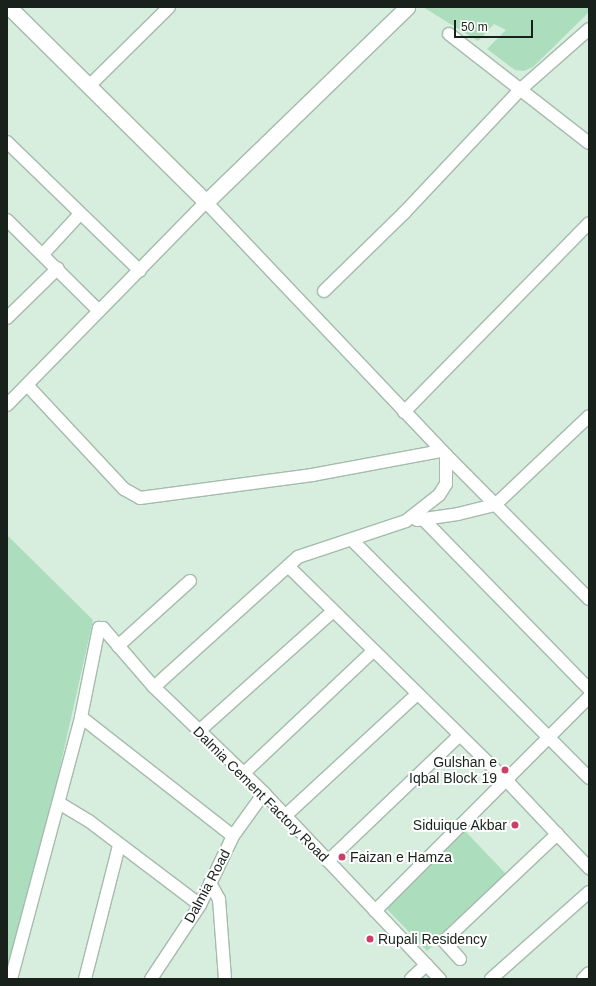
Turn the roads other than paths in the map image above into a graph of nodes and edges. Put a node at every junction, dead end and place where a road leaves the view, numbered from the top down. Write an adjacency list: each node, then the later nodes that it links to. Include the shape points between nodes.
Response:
1 (9, 7): 6 (street)
2 (169, 7): 6 (street)
3 (405, 8): 10 (street)
4 (589, 30): 7 (street)
5 (449, 34): 7 (street)
6 (89, 86): 10 (street)
7 (522, 88): 9 (street); 17 (street, via 404,213)
8 (7, 142): 11 (street)
9 (589, 143)
10 (206, 202): 16 (street); 22 (street)
11 (80, 214): 14 (street); 16 (street)
12 (589, 223): 22 (street)
13 (9, 226): 14 (street)
14 (44, 253): 15 (street)
15 (58, 268): 18 (street); 19 (street)
16 (140, 271): 18 (street)
17 (324, 291)
18 (99, 311): 20 (street)
19 (7, 318)
20 (27, 385): 21 (street); 24 (street, via 124,489 140,498 312,475)
21 (7, 405)
22 (404, 412): 24 (street)
23 (589, 416): 25 (street)
24 (444, 453): 25 (street); 27 (street, via 446,484 439,495)
25 (495, 505): 26 (street); 31 (street)
26 (423, 519): 27 (street); 36 (street)
27 (406, 521): 28 (street)
28 (352, 540): 29 (street, via 298,557); 42 (street)
29 (288, 566): 32 (street); 35 (street)
30 (190, 581): 33 (street)
31 (589, 599)
32 (333, 611): 34 (street); 40 (street)
33 (118, 646): 35 (street, Dalmia Cement Factory Road); 39 (street, Dalmia Cement Factory Road, via 103,628 99,628)
34 (373, 651): 37 (street); 43 (street)
35 (154, 687): 40 (street, Dalmia Cement Factory Road)
36 (589, 689)
37 (417, 694): 41 (street); 48 (street)
38 (589, 697): 42 (street)
39 (81, 717): 47 (street); 50 (street)
40 (199, 731): 43 (street, Dalmia Cement Factory Road)
41 (460, 735): 45 (street); 52 (street)
42 (549, 738): 44 (street); 45 (street)
43 (244, 774): 46 (street, Dalmia Cement Factory Road)
44 (589, 778)
45 (507, 781): 49 (street); 57 (street)
46 (264, 793): 48 (street, Dalmia Cement Factory Road); 50 (street, Dalmia Road)
47 (59, 803): 51 (street, via 89,821); 61 (street)
48 (285, 816): 52 (street, Dalmia Cement Factory Road)
49 (557, 834): 53 (street); 58 (street, via 444,941)
50 (233, 836): 54 (street, Dalmia Road)
51 (120, 846): 56 (street); 62 (street)
52 (328, 861): 57 (street, Dalmia Cement Factory Road)
53 (589, 868)
54 (210, 883): 56 (street, Dalmia Road); 64 (street, via 219,900)
55 (589, 892): 67 (street)
56 (200, 905): 63 (street, Dalmia Road)
57 (375, 912): 59 (street, Dalmia Cement Factory Road)
58 (460, 959)
59 (426, 965): 65 (street); 66 (street, Dalmia Cement Factory Road)
60 (589, 973): 68 (street)
61 (11, 979)
62 (85, 979)
63 (151, 979)
64 (225, 979)
65 (411, 979)
66 (440, 979)
67 (491, 979)
68 (582, 979)

